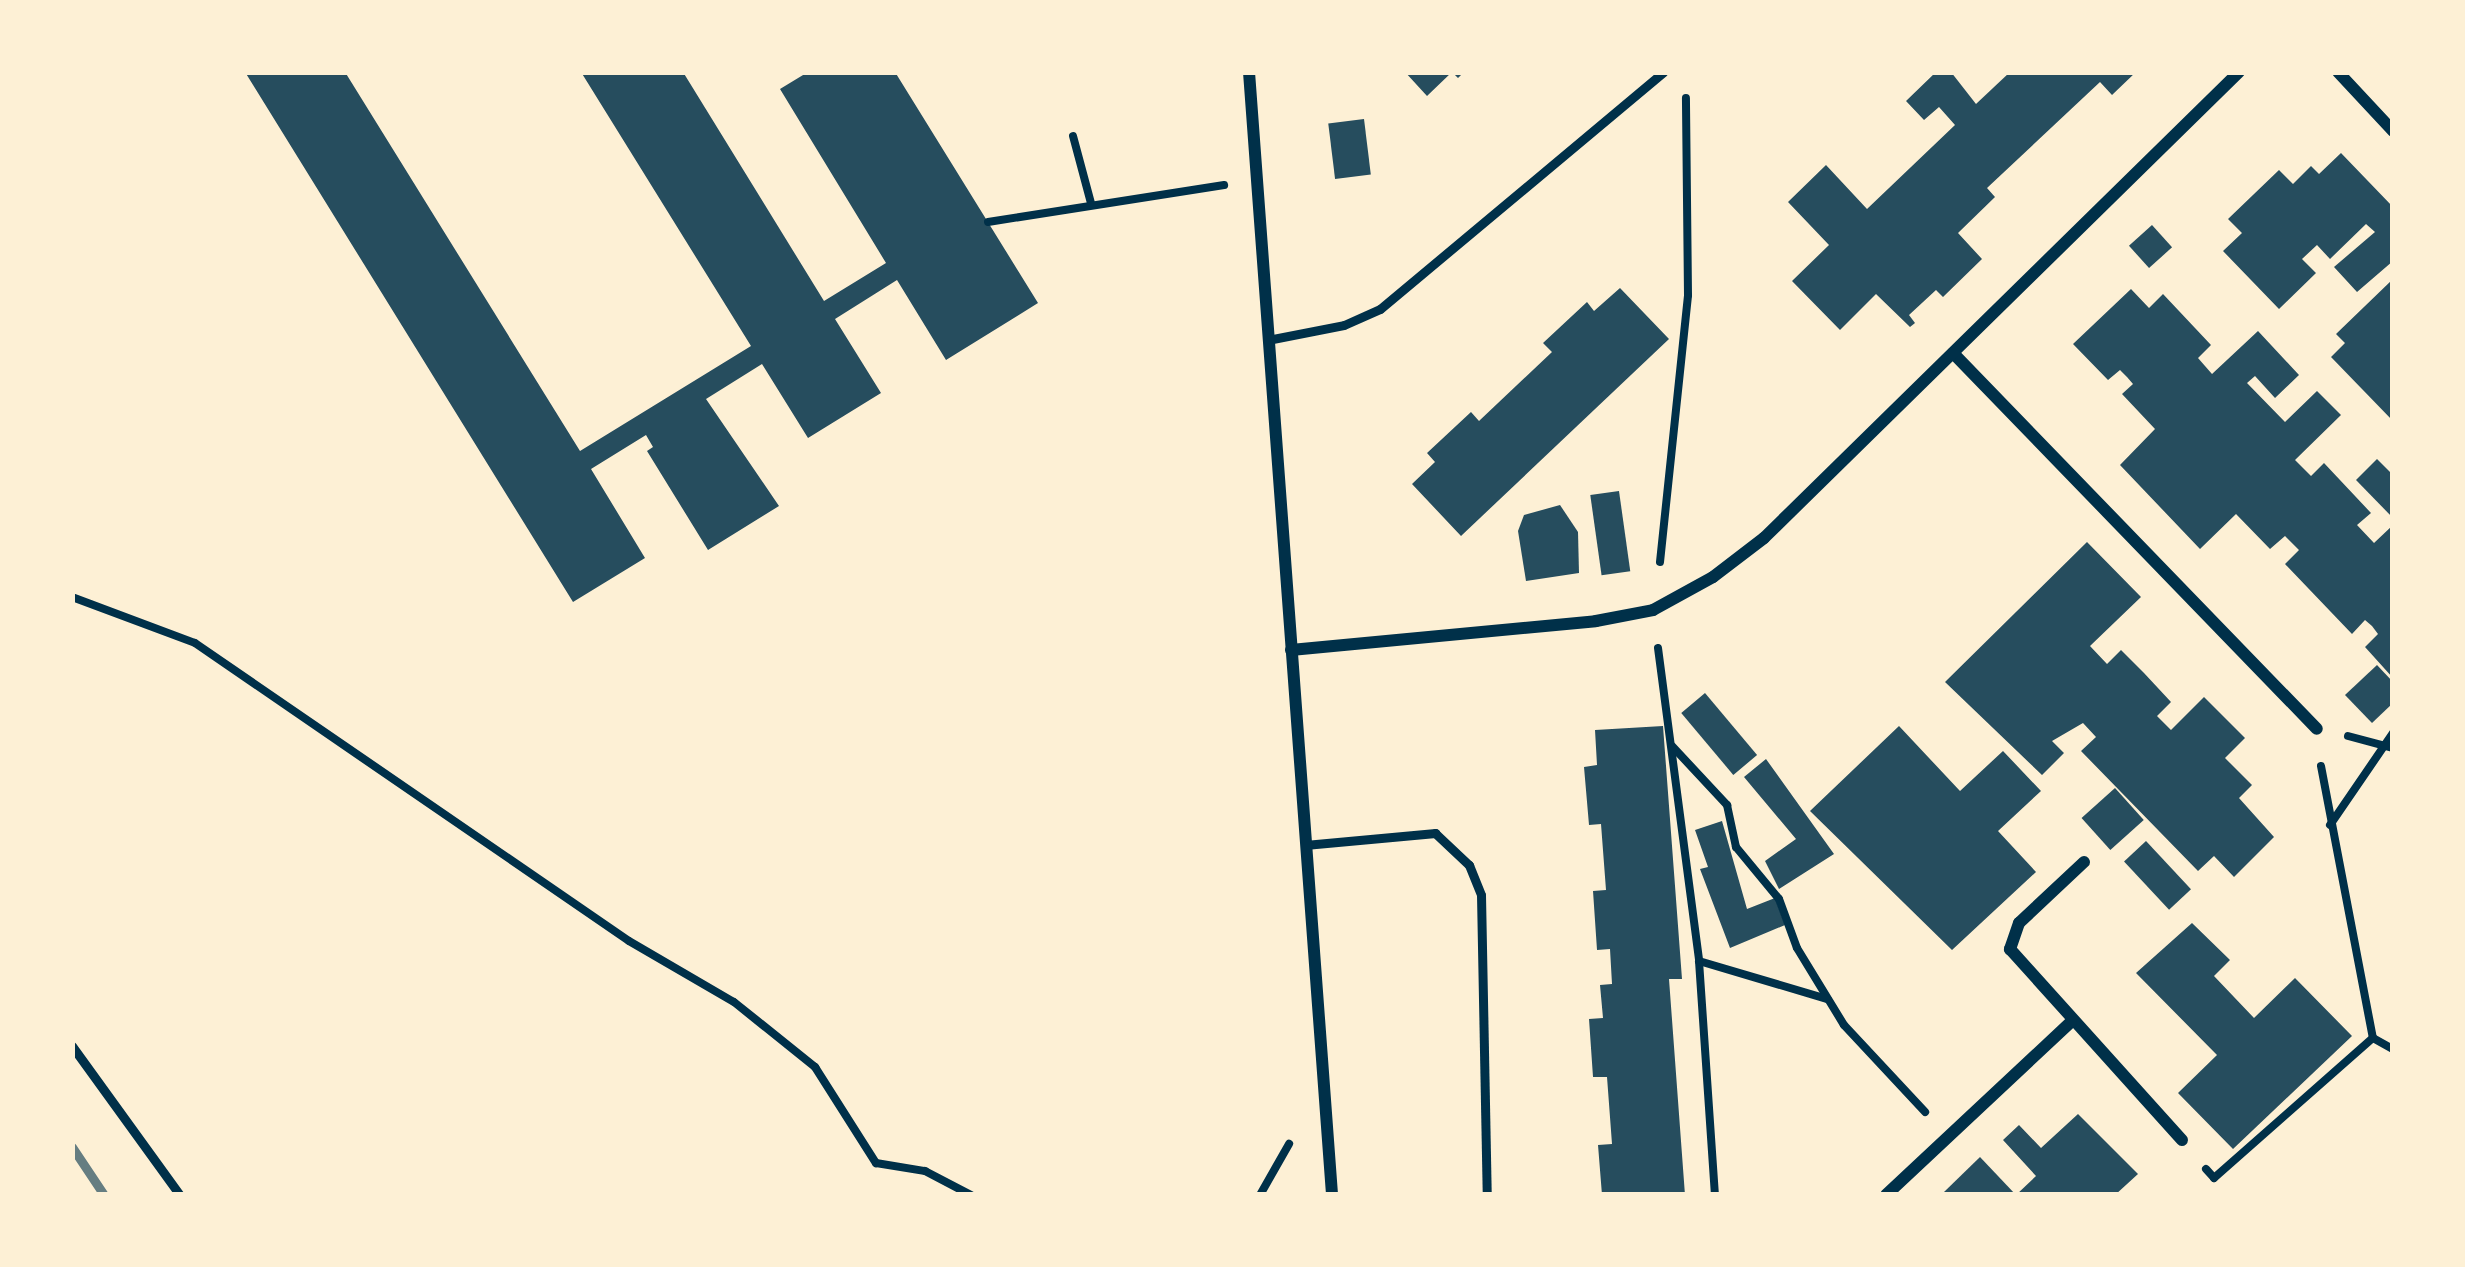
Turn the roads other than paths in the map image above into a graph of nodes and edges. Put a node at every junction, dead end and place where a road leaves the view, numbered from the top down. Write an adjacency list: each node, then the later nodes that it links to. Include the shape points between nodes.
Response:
1 (1249, 72): 6 (street)
2 (1664, 72): 6 (lane, via 1380,309 1344,326)
3 (2239, 72): 7 (street)
4 (2338, 72): 5 (street)
5 (2393, 131)
6 (1268, 340): 8 (street)
7 (1953, 352): 8 (street, via 1764,538 1653,610); 9 (street)
8 (1291, 650): 10 (street)
9 (2317, 729)
10 (1305, 844): 16 (street); 17 (lane, via 1435,833 1469,865 1481,895)
11 (2084, 862): 12 (street, via 2012,932 2009,949)
12 (2071, 1022): 14 (street); 18 (street)
13 (72, 1046): 15 (lane)
14 (2182, 1140)
15 (181, 1195)
16 (1332, 1195)
17 (1487, 1195)
18 (1886, 1195)

